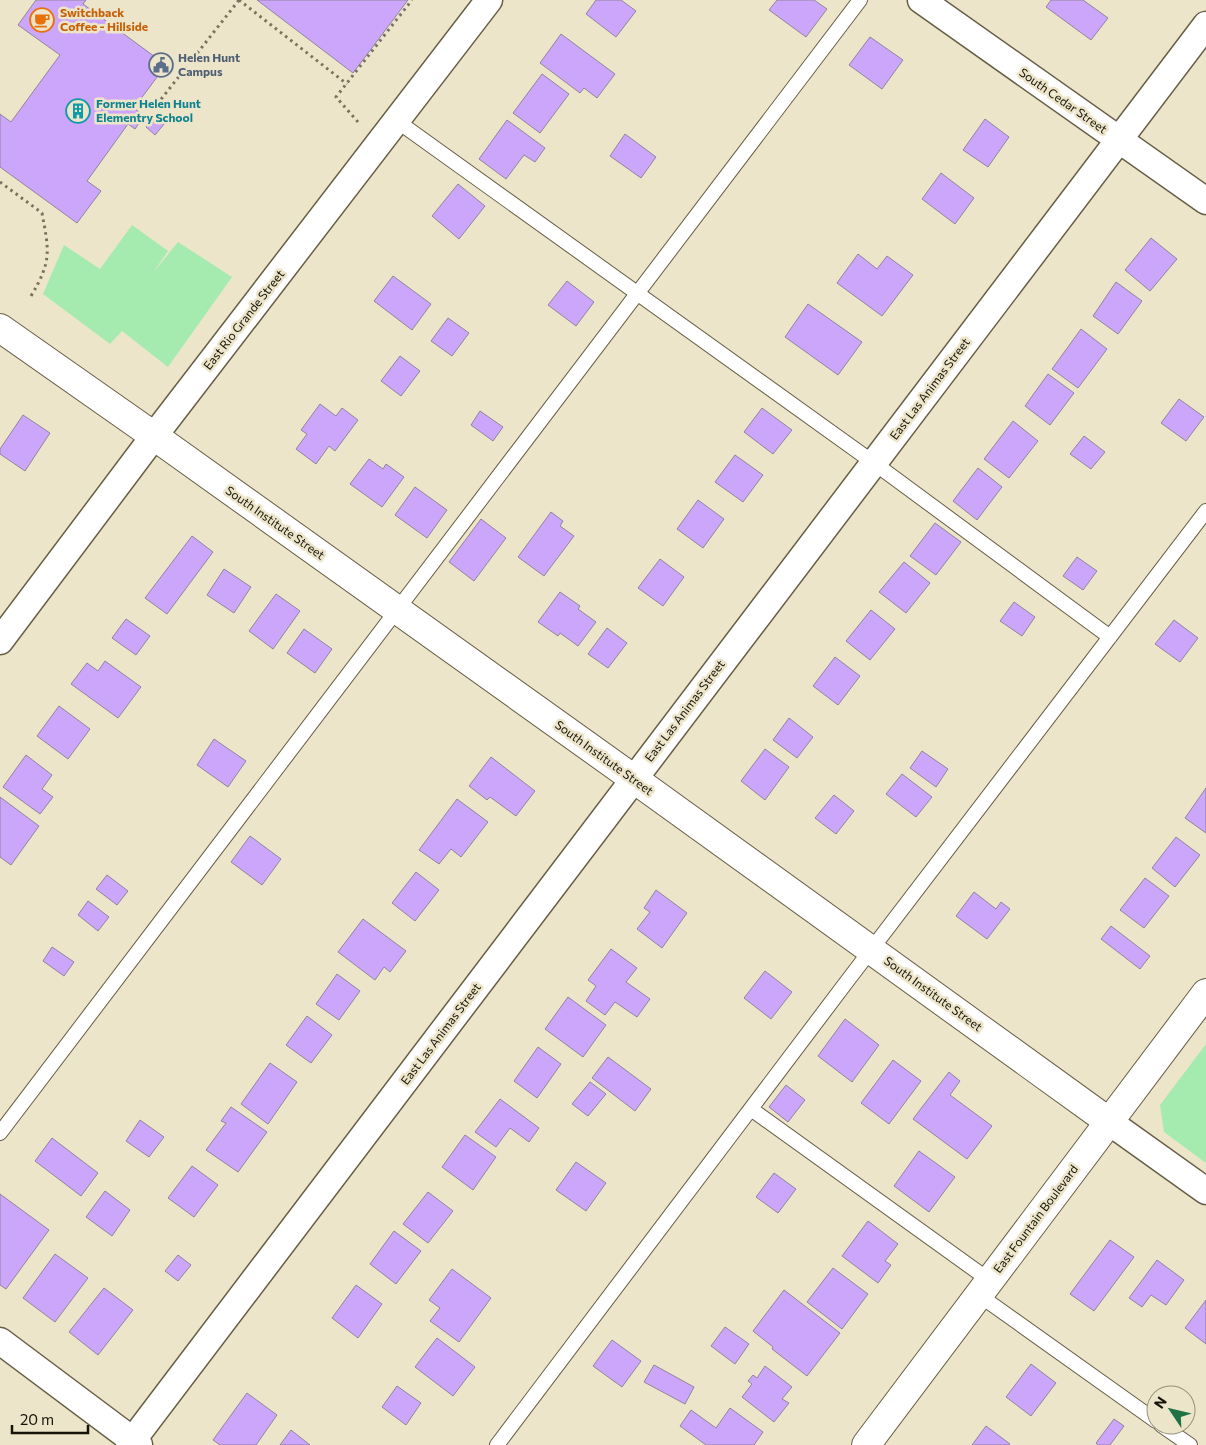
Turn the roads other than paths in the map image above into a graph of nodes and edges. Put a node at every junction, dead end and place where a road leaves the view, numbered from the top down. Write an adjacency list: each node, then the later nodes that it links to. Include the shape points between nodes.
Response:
1 (489, 0): 5 (street, East Rio Grande Street)
2 (860, 0): 8 (lane)
3 (921, 0): 6 (street, South Cedar Street)
4 (1206, 25): 6 (street, East Las Animas Street)
5 (397, 121): 8 (lane); 10 (street, East Rio Grande Street)
6 (1119, 140): 7 (street, South Cedar Street); 11 (street, East Las Animas Street)
7 (1206, 201)
8 (639, 293): 11 (lane); 13 (lane)
9 (0, 328): 10 (street, South Institute Street)
10 (154, 436): 13 (street, South Institute Street); 15 (street, East Rio Grande Street)
11 (874, 463): 14 (lane); 16 (street, East Las Animas Street)
12 (1206, 511): 14 (lane)
13 (397, 610): 16 (street, South Institute Street); 21 (lane)
14 (1110, 637): 17 (lane)
15 (0, 640)
16 (634, 779): 17 (street, South Institute Street); 27 (street, East Las Animas Street)
17 (871, 950): 19 (lane); 20 (street, South Institute Street)
18 (1206, 993): 20 (street, East Fountain Boulevard)
19 (751, 1109): 23 (lane); 28 (lane)
20 (1108, 1121): 22 (street, South Institute Street); 23 (street, East Fountain Boulevard)
21 (0, 1133)
22 (1206, 1191)
23 (984, 1288): 25 (lane); 29 (street, East Fountain Boulevard)
24 (0, 1342): 27 (street)
25 (1146, 1413)
26 (1176, 1435): 30 (lane)
27 (134, 1443)
28 (497, 1445)
29 (866, 1445)
30 (1190, 1445)

